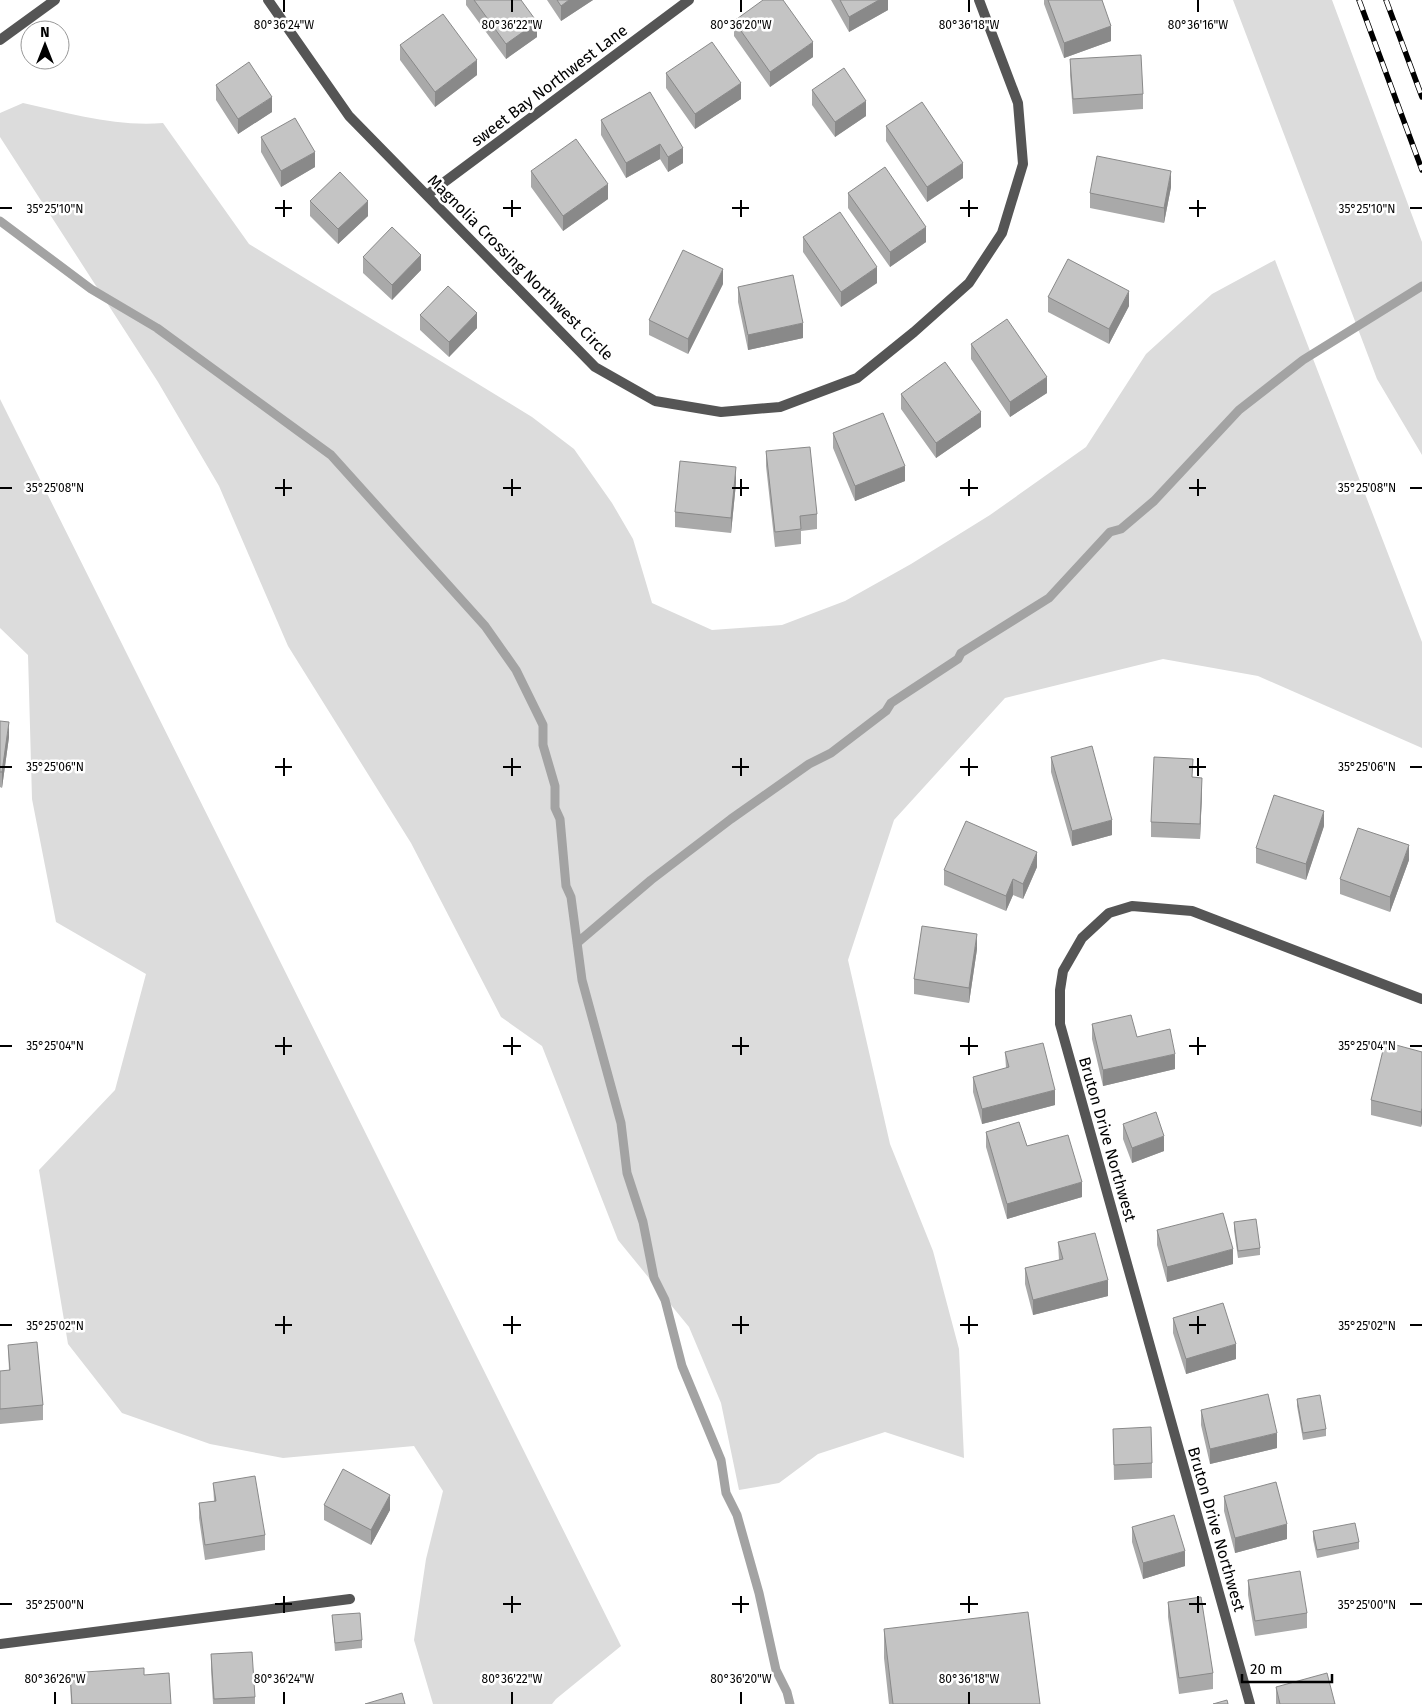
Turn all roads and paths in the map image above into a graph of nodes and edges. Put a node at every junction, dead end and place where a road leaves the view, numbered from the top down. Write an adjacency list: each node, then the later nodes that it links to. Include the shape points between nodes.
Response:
1 (55, 0): 5 (street)
2 (268, 0): 6 (street, Magnolia Crossing Northwest Circle, via 349,116)
3 (689, 0): 6 (street, sweet Bay Northwest Lane)
4 (979, 0): 6 (street, Magnolia Crossing Northwest Circle, via 1018,103 1023,164 1002,233 969,283 857,378 780,407 721,412 655,401 595,368)
5 (0, 40)
6 (427, 195)
7 (1422, 999): 10 (street, Bruton Drive Northwest, via 1192,911 1132,906 1110,913 1082,938 1063,970 1060,1024)
8 (350, 1599): 9 (street)
9 (0, 1644)
10 (1250, 1704)

